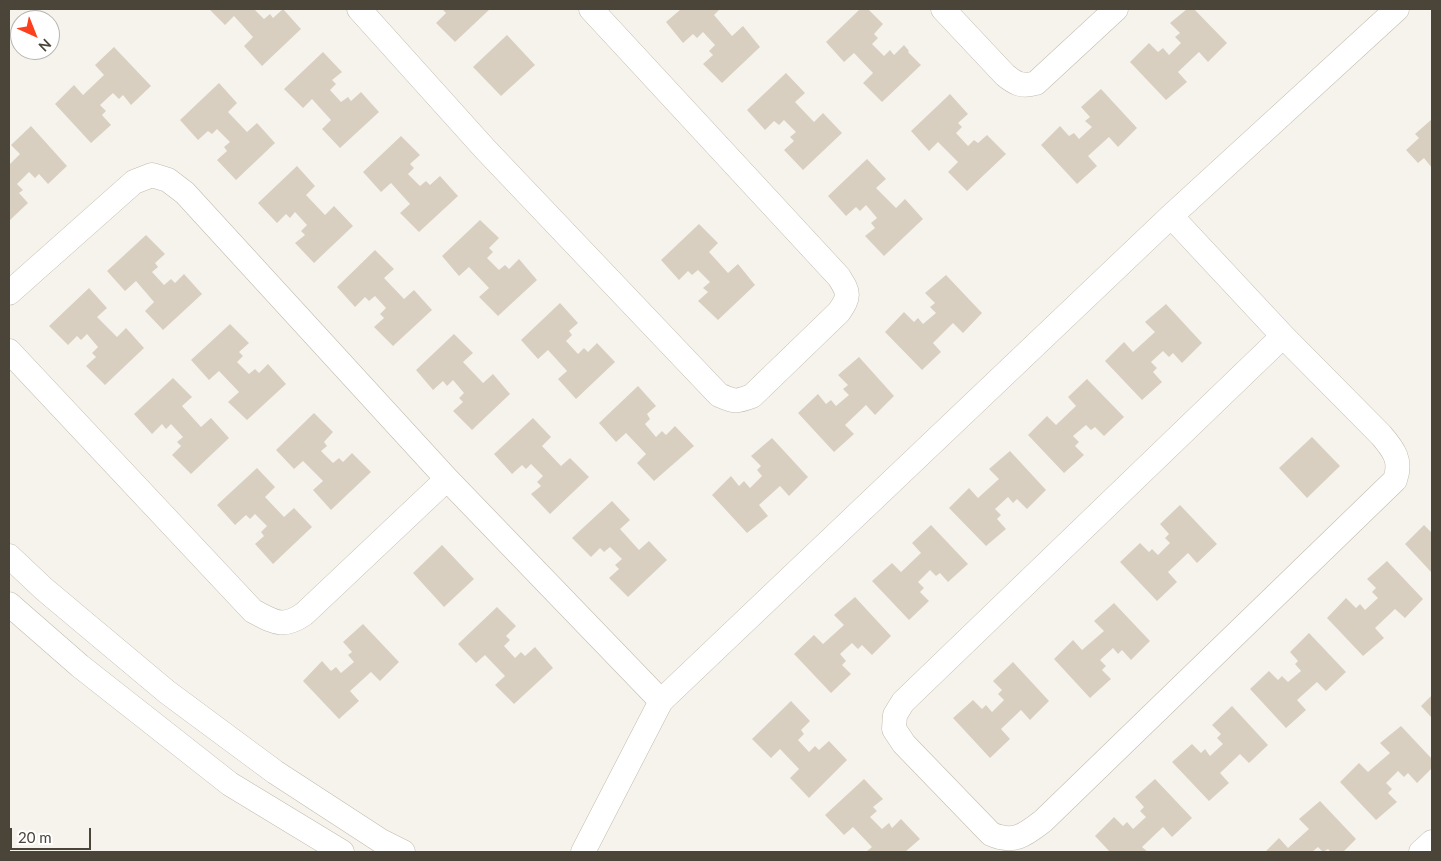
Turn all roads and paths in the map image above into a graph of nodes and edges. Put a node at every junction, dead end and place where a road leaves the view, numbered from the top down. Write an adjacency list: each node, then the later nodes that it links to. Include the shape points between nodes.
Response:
1 (359, 9): 2 (street, via 486,150 719,394 739,401 752,396 840,312 847,300 846,289 839,277)
2 (591, 9)
3 (943, 9): 4 (street, via 1005,75 1015,83 1027,86 1036,83)
4 (1116, 9)
5 (1396, 9): 6 (street)
6 (1171, 216): 8 (street); 13 (street)
7 (9, 293): 10 (street, via 134,182 152,175 168,180 192,201)
8 (1283, 336): 8 (street, via 1393,450 1398,471 1395,480 1043,821 1012,839 991,834 904,744 894,729 895,715 903,702)
9 (9, 352): 10 (street, via 253,611 282,624 304,614)
10 (447, 479): 13 (street)
11 (9, 556): 16 (street, via 167,692 275,772 381,841)
12 (9, 604): 15 (street, via 88,672 230,784)
13 (661, 701): 17 (street)
14 (1432, 842): 18 (street)
15 (342, 852)
16 (404, 852)
17 (583, 852)
18 (1421, 852)

